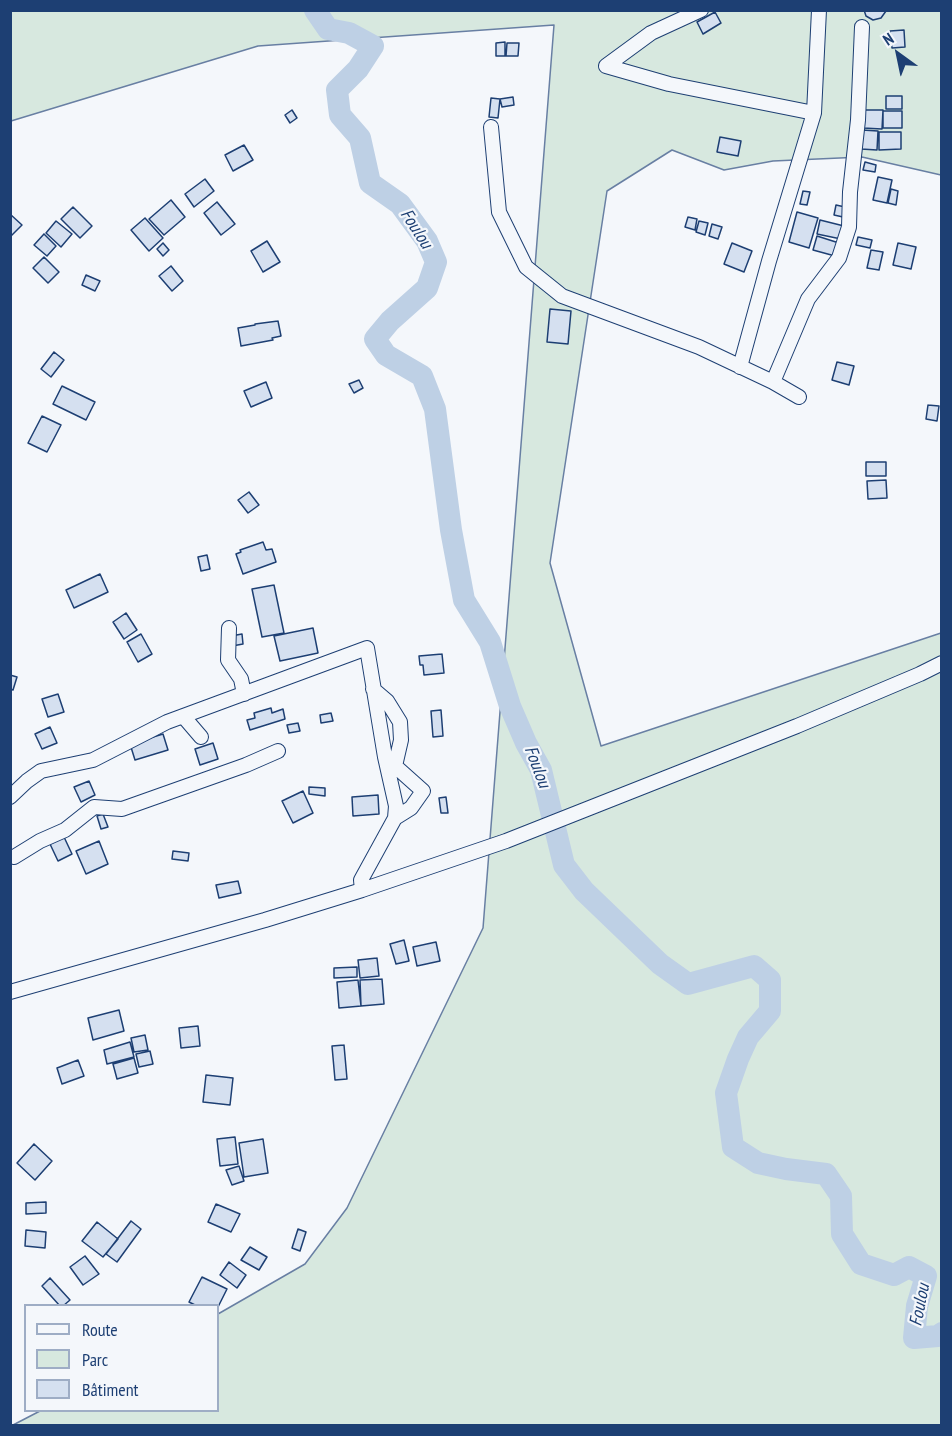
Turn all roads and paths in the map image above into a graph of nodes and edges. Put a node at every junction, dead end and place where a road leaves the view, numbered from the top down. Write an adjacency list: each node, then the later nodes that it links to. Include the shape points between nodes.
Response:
1 (701, 10): 4 (street, via 651,33 606,66 669,84)
2 (819, 10): 4 (street)
3 (862, 27): 7 (street, via 849,227 839,258 808,299)
4 (814, 113): 6 (street)
5 (491, 127): 6 (street, via 499,212 526,267 562,296 699,347)
6 (740, 367): 7 (street)
7 (773, 382): 8 (street)
8 (799, 397)
9 (230, 628): 12 (street, via 228,660 241,679)
10 (942, 663): 19 (street, via 797,726 506,841)
11 (373, 689): 12 (street, via 367,648); 17 (street, via 396,806); 17 (street, via 387,701 400,722 401,740 395,766 423,791 411,808)
12 (244, 694): 13 (street)
13 (183, 716): 14 (street); 16 (street, via 93,760 41,771)
14 (201, 737)
15 (278, 751): 18 (street, via 122,809 94,807 65,830)
16 (10, 797)
17 (395, 818): 19 (street, via 360,880)
18 (14, 857)
19 (362, 890): 20 (street)
20 (10, 992)

